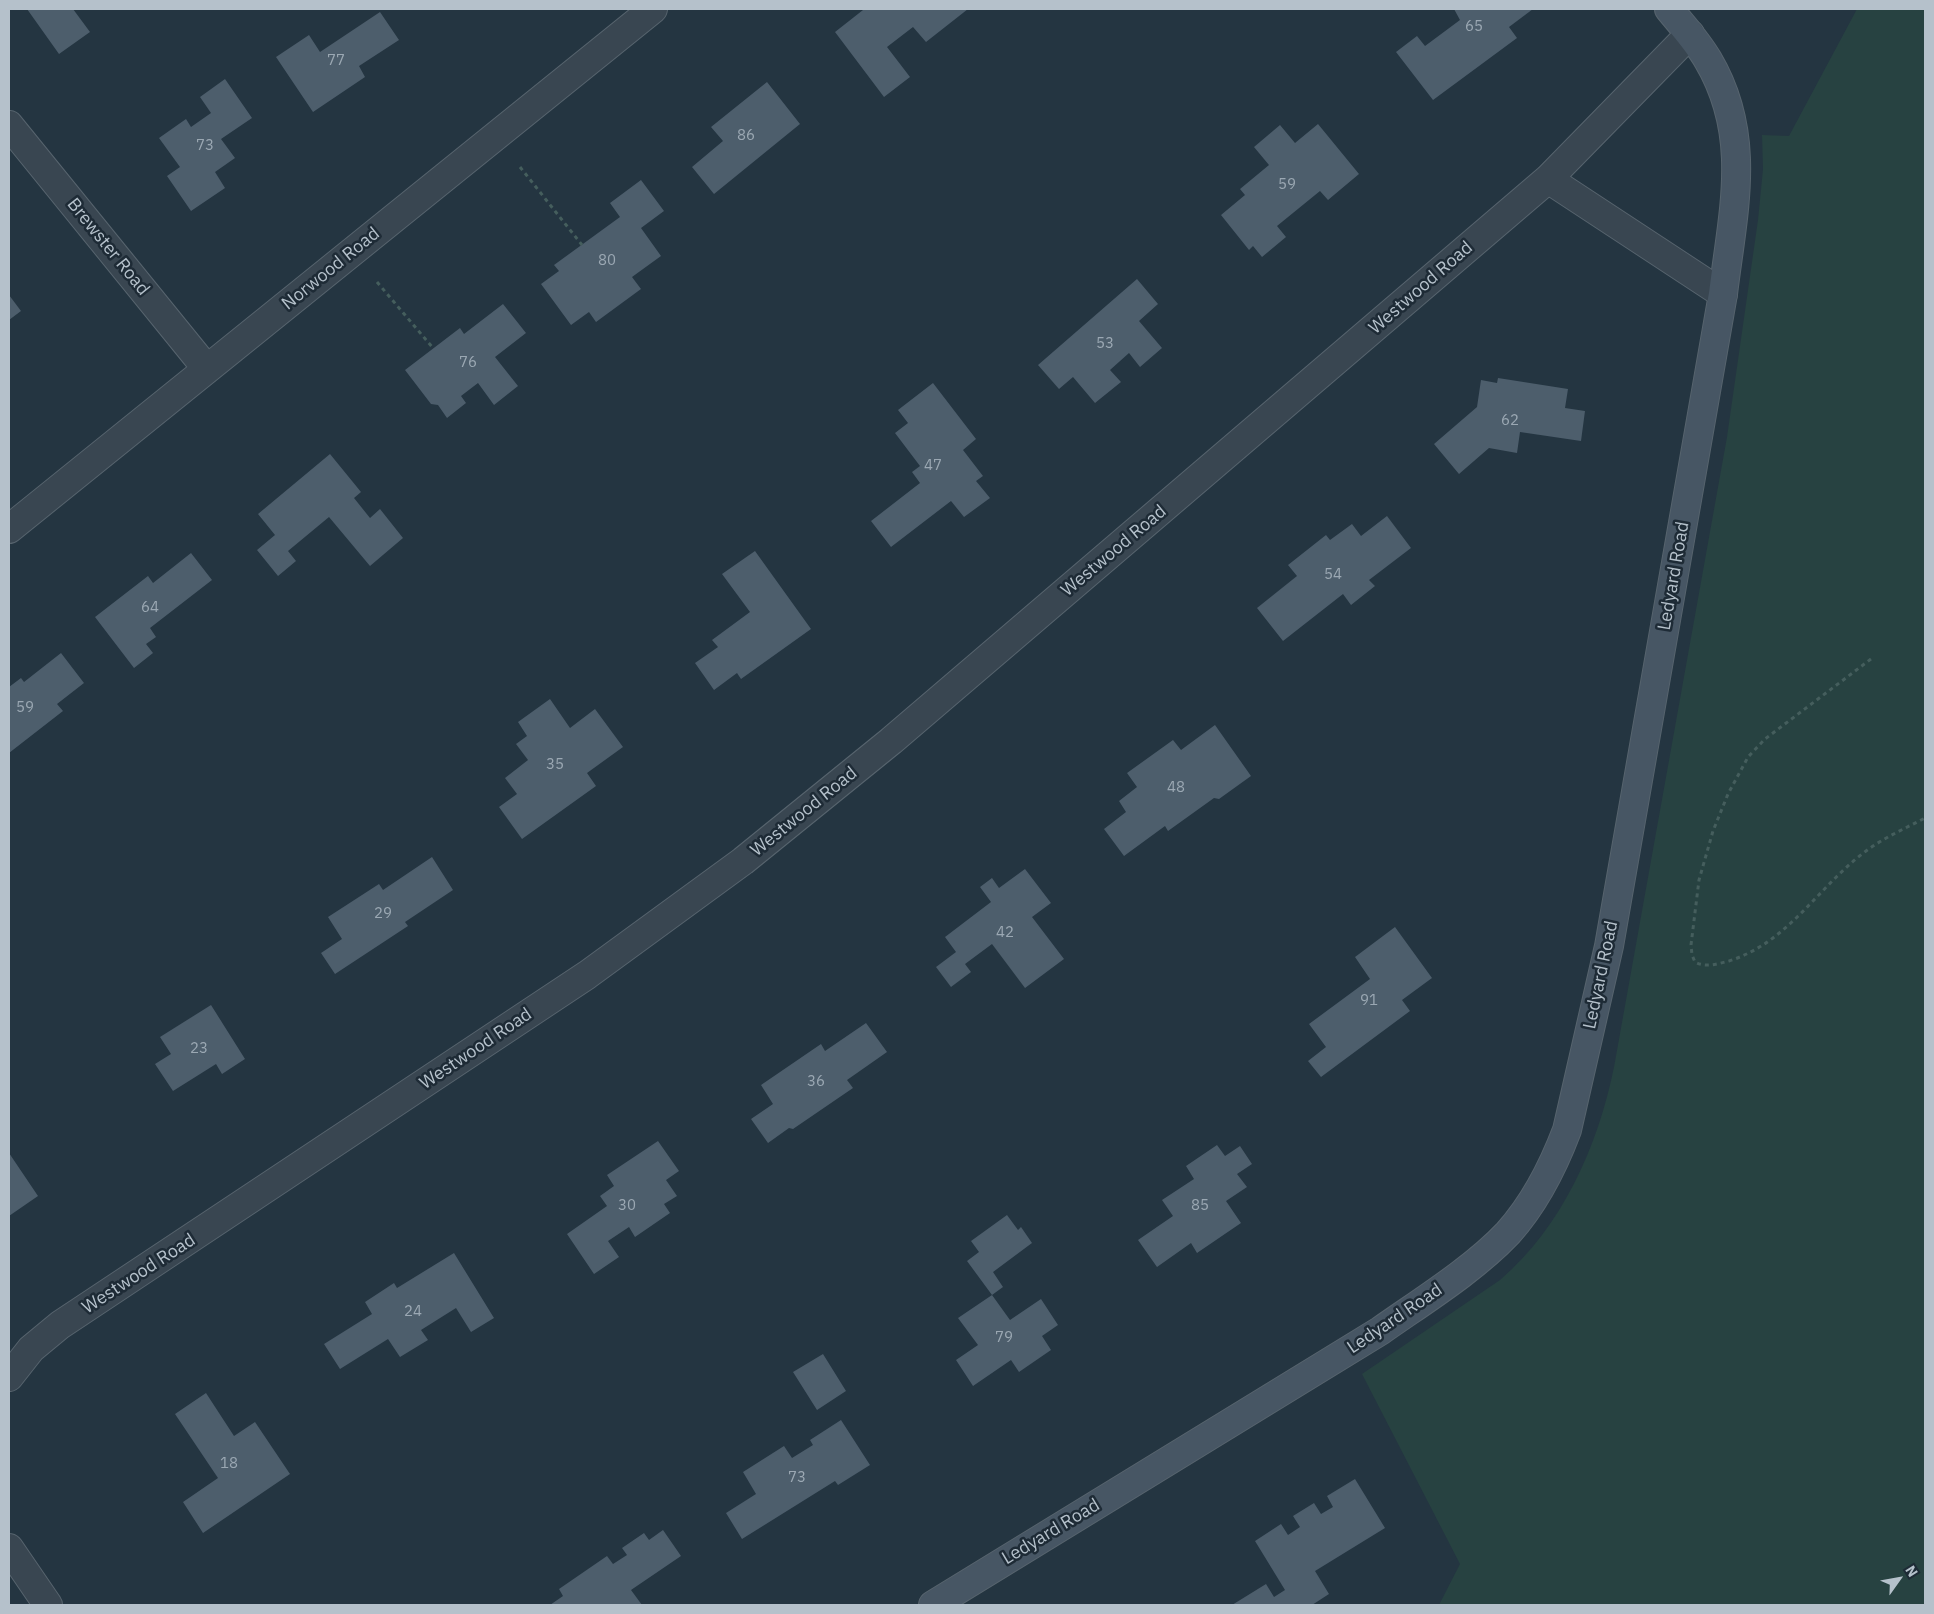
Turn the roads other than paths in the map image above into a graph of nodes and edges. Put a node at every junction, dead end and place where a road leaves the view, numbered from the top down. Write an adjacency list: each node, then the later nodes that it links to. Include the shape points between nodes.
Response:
1 (653, 9): 7 (street, Norwood Road)
2 (1668, 9): 3 (street, Ledyard Road)
3 (1690, 34): 5 (street, Westwood Road); 6 (street, Ledyard Road, via 1708,60 1728,103 1738,155 1737,194)
4 (9, 125): 7 (street, Brewster Road)
5 (1548, 178): 6 (street); 9 (street, Westwood Road, via 898,734 743,861 587,975 60,1325 31,1349)
6 (1723, 294): 12 (street, Ledyard Road, via 1609,946 1567,1130 1554,1161 1526,1210 1507,1234 1482,1255 1380,1331)
7 (207, 369): 8 (street, Norwood Road)
8 (9, 529)
9 (9, 1377)
10 (9, 1548): 11 (street)
11 (48, 1605)
12 (933, 1605)

